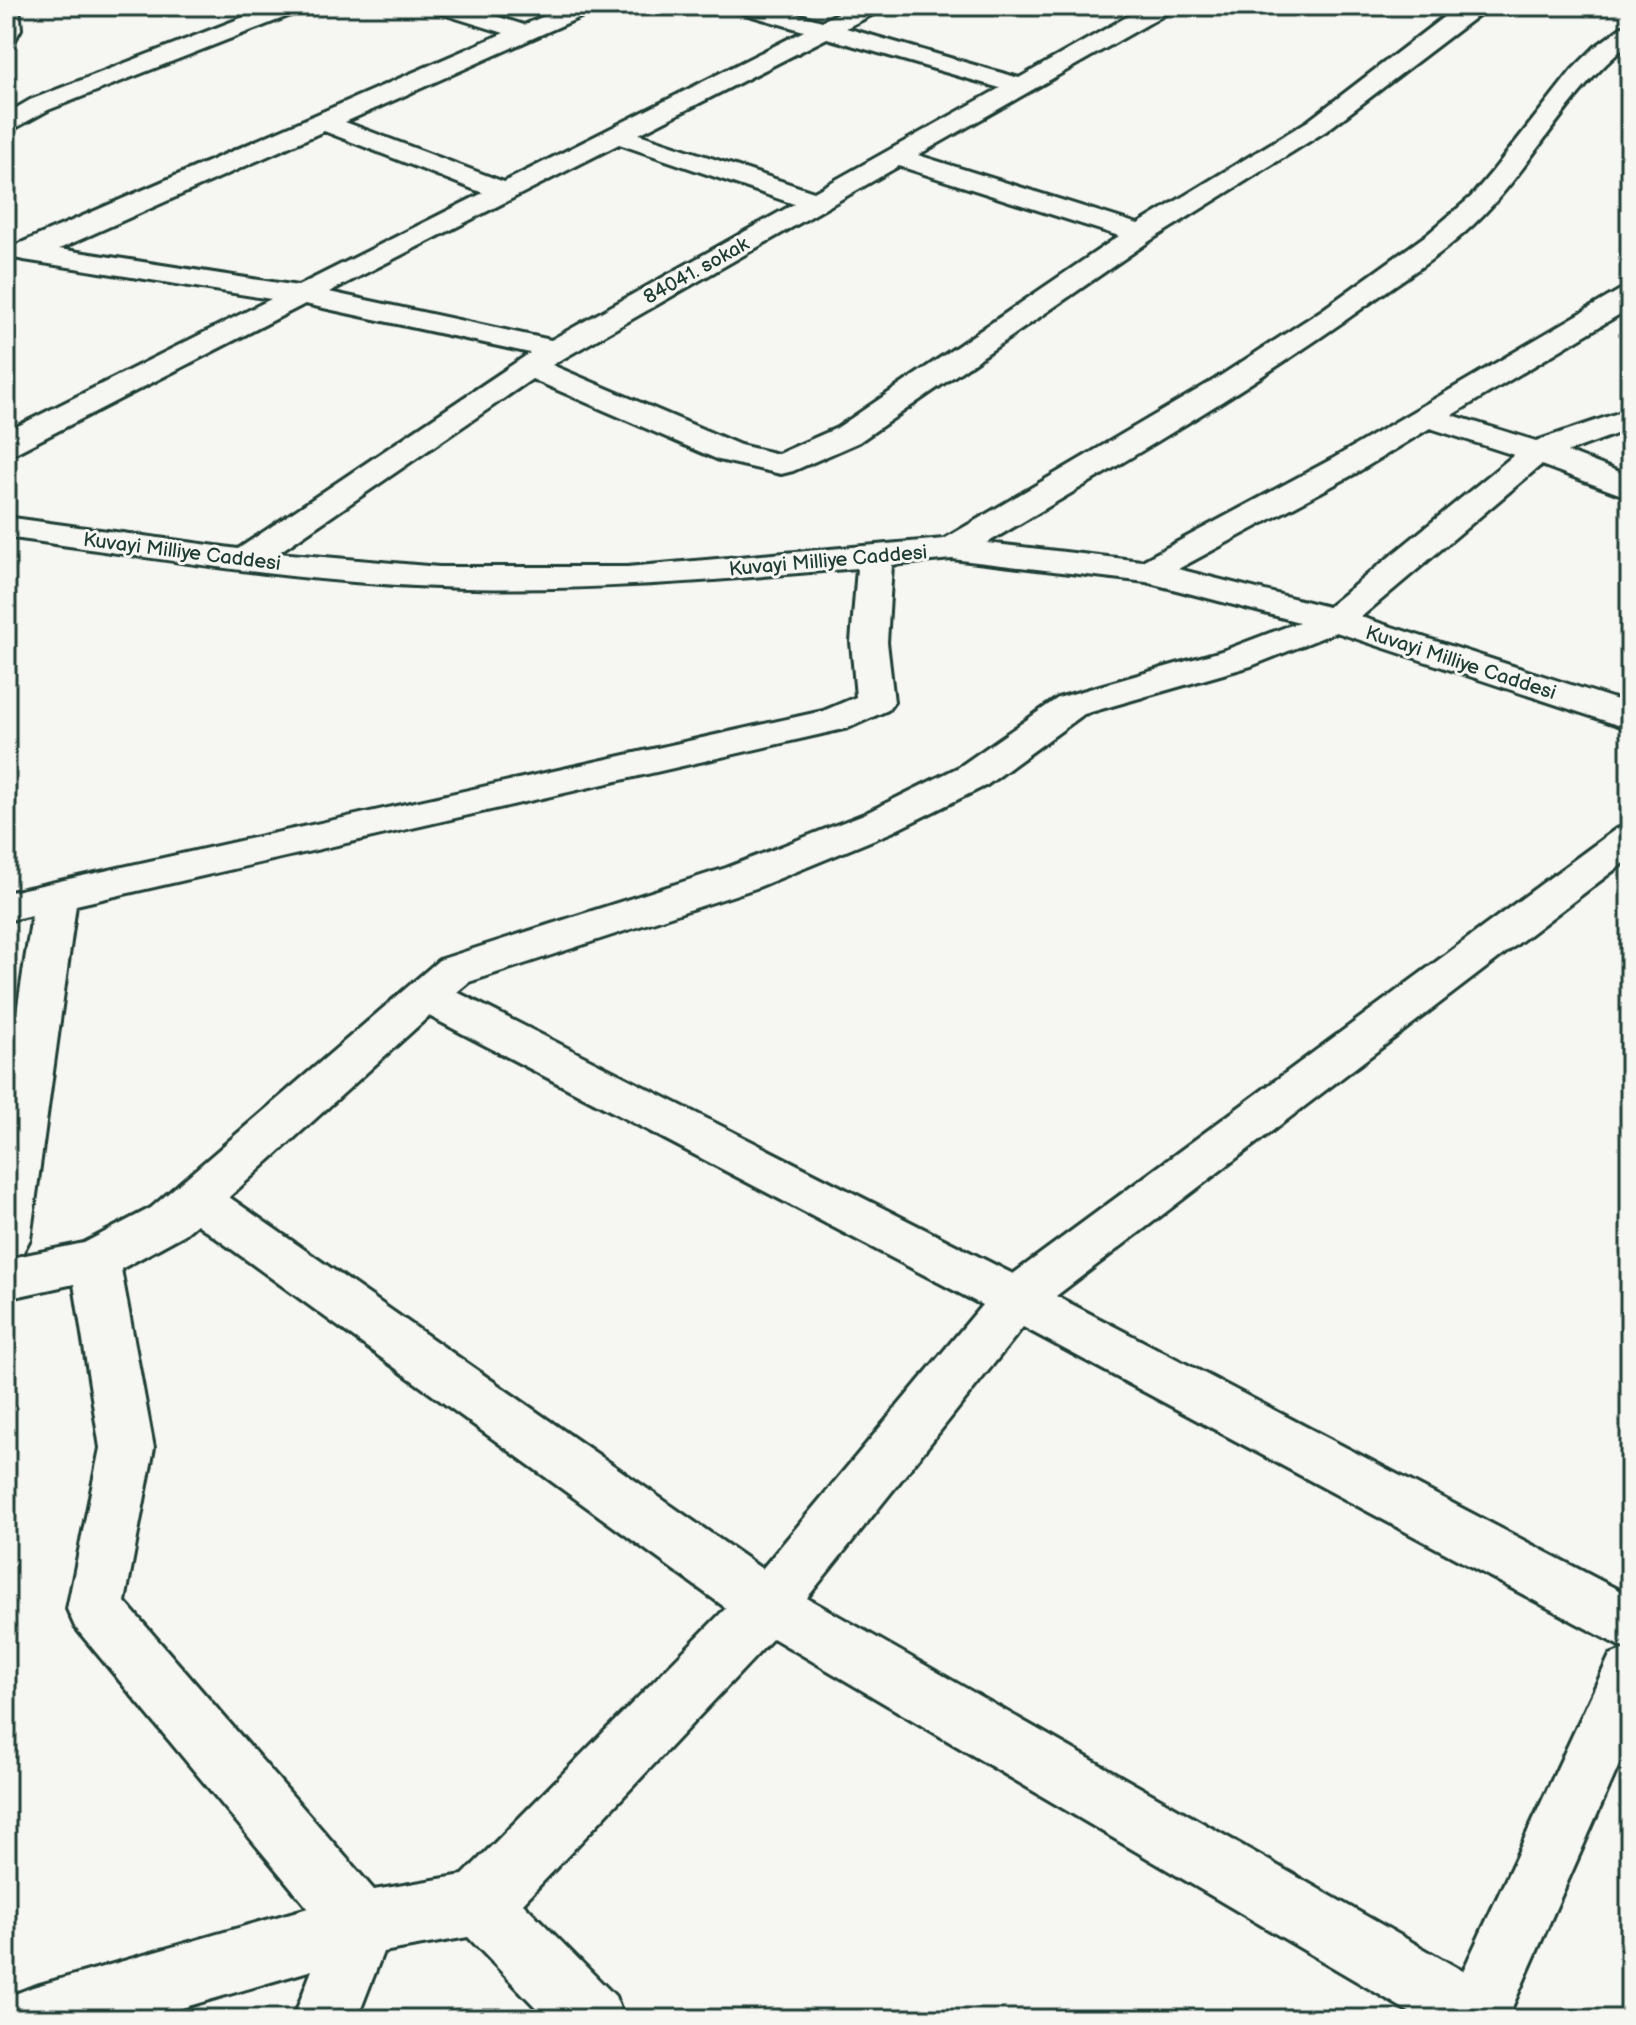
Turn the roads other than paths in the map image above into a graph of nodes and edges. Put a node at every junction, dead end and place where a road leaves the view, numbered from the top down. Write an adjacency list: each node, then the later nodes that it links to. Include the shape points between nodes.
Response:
1 (293, 6): 13 (street, via 39,105)
2 (441, 6): 9 (street)
3 (586, 6): 9 (street)
4 (743, 6): 8 (street)
5 (871, 6): 8 (street)
6 (1163, 6): 11 (street, 84041. sokak)
7 (1468, 8): 18 (street, via 1317,126)
8 (825, 28): 11 (street); 14 (street)
9 (524, 32): 12 (street)
10 (1630, 32): 33 (street, via 1561,94 1459,224 1335,316)
11 (1021, 86): 15 (street, 84041. sokak)
12 (323, 122): 16 (street); 19 (street)
13 (6, 125)
14 (615, 134): 16 (street); 17 (street)
15 (896, 157): 17 (street, 84041. sokak); 18 (street)
16 (503, 191): 21 (street)
17 (816, 202): 25 (street, 84041. sokak)
18 (1141, 234): 26 (street, via 848,435 781,464 730,453)
19 (28, 253): 20 (street); 21 (street)
20 (6, 278)
21 (302, 295): 25 (street); 29 (street)
22 (1630, 296): 23 (street)
23 (1597, 318): 24 (street); 27 (street)
24 (1630, 329)
25 (555, 350): 26 (street, 84041. sokak)
26 (530, 367): 35 (street, 84041. sokak)
27 (1426, 417): 30 (street); 36 (street)
28 (1630, 418): 30 (street)
29 (6, 445)
30 (1537, 452): 31 (street); 37 (street)
31 (1630, 488)
32 (6, 527): 35 (street, Kuvayi Milliye Caddesi)
33 (952, 549): 34 (street, Kuvayi Milliye Caddesi); 36 (street, Kuvayi Milliye Caddesi)
34 (875, 555): 35 (street, Kuvayi Milliye Caddesi, via 611,577 439,577); 40 (street, via 869,642 875,702 835,720)
35 (244, 560)
36 (1147, 572): 37 (street, Kuvayi Milliye Caddesi)
37 (1335, 620): 38 (street, Kuvayi Milliye Caddesi); 42 (street, via 1238,658 1071,706 973,776 878,823 741,878 454,971)
38 (1630, 717)
39 (1630, 838): 47 (street)
40 (56, 896): 41 (street); 44 (street)
41 (6, 907)
42 (426, 995): 43 (street); 47 (street)
43 (195, 1198): 45 (street, via 168,1221); 48 (street)
44 (6, 1239)
45 (95, 1260): 46 (street); 52 (street, via 127,1448 95,1609)
46 (6, 1279)
47 (1016, 1299): 48 (street); 49 (street)
48 (767, 1605): 51 (street); 53 (street)
49 (1630, 1625)
50 (1630, 1674): 53 (street)
51 (479, 1904): 52 (street); 56 (street)
52 (362, 1924): 54 (street); 55 (street)
53 (1475, 2017)
54 (33, 2019)
55 (325, 2019)
56 (592, 2019)

